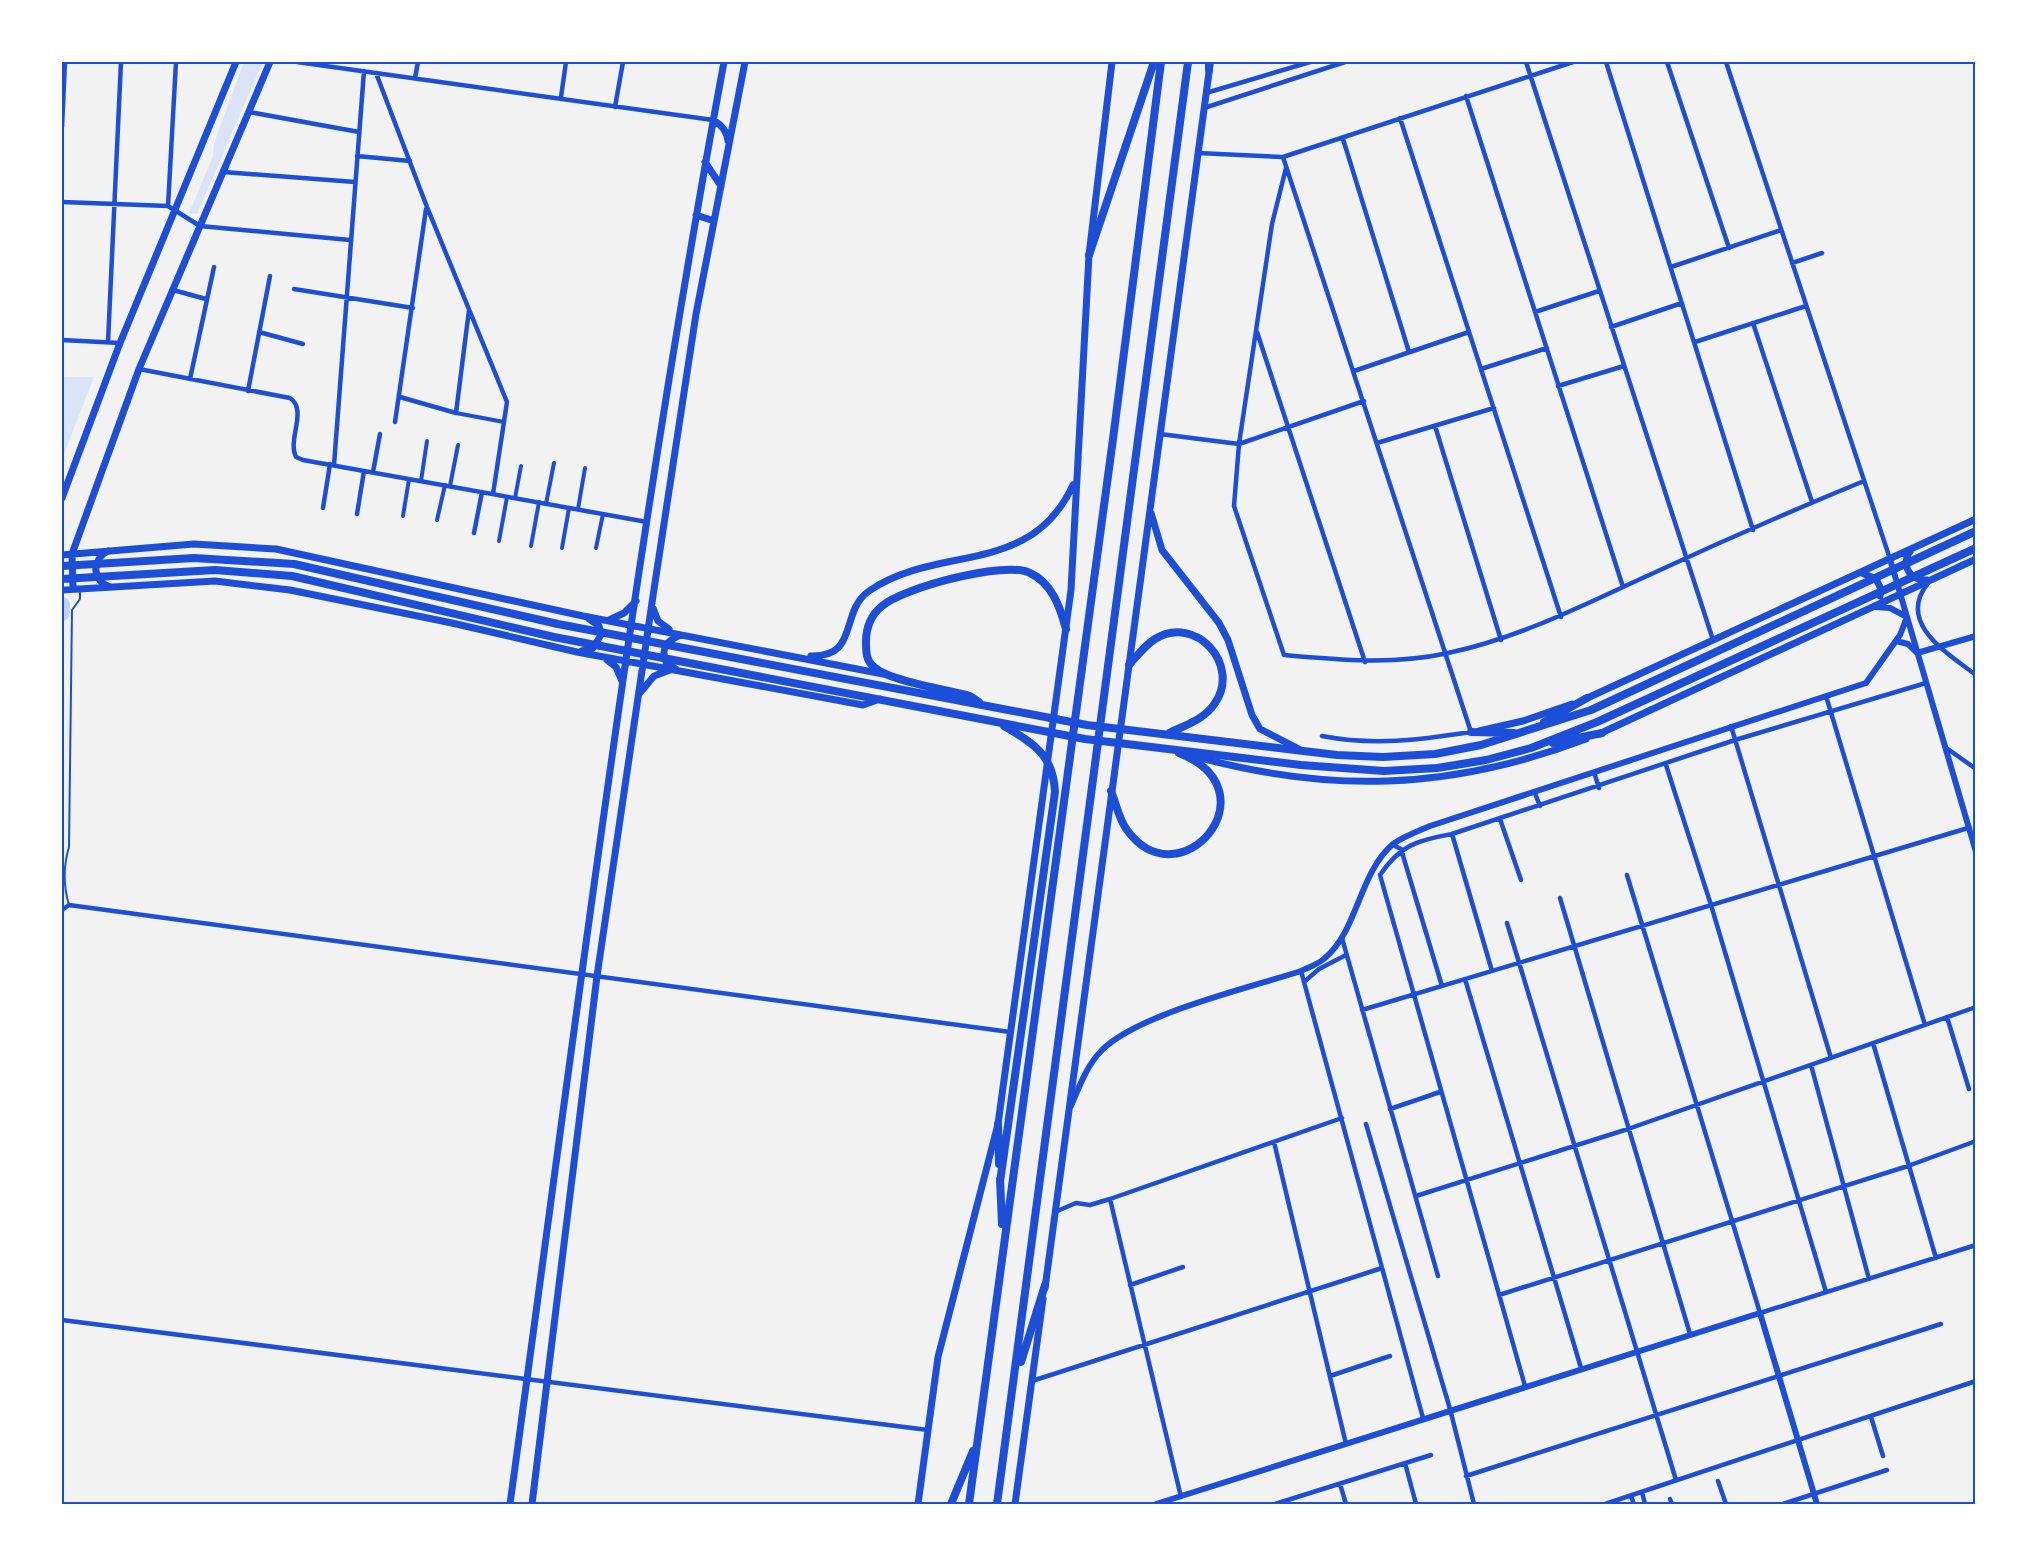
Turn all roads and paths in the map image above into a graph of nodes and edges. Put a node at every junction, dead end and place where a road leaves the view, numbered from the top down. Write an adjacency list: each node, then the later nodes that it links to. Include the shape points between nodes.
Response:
1 (65, 62): 37 (street)
2 (121, 62): 54 (street)
3 (176, 62): 55 (street)
4 (236, 62): 55 (main road)
5 (270, 62): 36 (main road)
6 (297, 62): 23 (street)
7 (418, 62): 28 (street)
8 (566, 62): 33 (street)
9 (623, 62): 34 (street)
10 (724, 62): 39 (main road)
11 (744, 62): 43 (main road)
12 (1112, 62): 64 (main road)
13 (1154, 62): 64 (highway)
14 (1161, 62): 281 (highway)
15 (1188, 62): 307 (highway)
16 (1310, 62): 29 (street)
17 (1345, 62): 31 (street)
18 (1526, 62): 27 (street)
19 (1573, 62): 27 (street)
20 (1606, 62): 67 (street)
21 (1667, 62): 62 (street)
22 (1726, 62): 60 (street)
23 (337, 64): 25 (street)
24 (1210, 64): 30 (main road)
25 (364, 71): 26 (street); 41 (street)
26 (376, 73): 28 (street); 47 (street)
27 (1530, 74): 32 (street); 71 (street)
28 (415, 78): 33 (street)
29 (1245, 81): 30 (street); 31 (street)
30 (1206, 93): 35 (main road)
31 (1248, 93): 35 (street)
32 (1466, 96): 38 (street); 79 (street)
33 (561, 97): 34 (street)
34 (615, 107): 39 (street)
35 (1204, 108): 44 (main road)
36 (249, 112): 41 (street); 50 (main road)
37 (62, 118): 40 (street)
38 (1400, 118): 42 (street); 85 (street)
39 (713, 120): 43 (main road, via 728,134); 48 (main road)
40 (62, 127)
41 (359, 132): 45 (street)
42 (1343, 139): 46 (street); 92 (street)
43 (728, 147): 52 (main road)
44 (1198, 153): 46 (street); 109 (main road)
45 (357, 156): 47 (street); 51 (street)
46 (1283, 157): 49 (street)
47 (410, 160): 56 (street)
48 (705, 162): 52 (main road); 57 (main road)
49 (1286, 168): 83 (street, via 1272,224); 96 (street)
50 (224, 172): 51 (street); 59 (main road)
51 (355, 182): 61 (street)
52 (721, 186): 58 (main road)
53 (62, 202): 54 (street)
54 (112, 204): 55 (street); 87 (street)
55 (172, 207): 59 (street); 89 (main road)
56 (427, 207): 76 (street); 77 (street)
57 (696, 215): 58 (main road); 78 (main road)
58 (714, 221): 80 (main road)
59 (200, 226): 61 (street); 70 (main road)
60 (1781, 230): 62 (street); 65 (street)
61 (350, 240): 72 (street)
62 (1728, 248): 67 (street)
63 (1822, 253): 65 (street)
64 (1089, 255): 121 (main road)
65 (1792, 263): 75 (street)
66 (214, 267): 73 (street)
67 (1671, 267): 74 (street)
68 (270, 276): 84 (street)
69 (294, 289): 72 (street)
70 (173, 290): 73 (street); 94 (main road)
71 (1599, 291): 79 (street); 82 (street)
72 (346, 297): 77 (street); 115 (street)
73 (206, 299): 97 (street)
74 (1682, 303): 82 (street); 88 (street)
75 (1806, 306): 81 (street); 123 (street)
76 (469, 307): 103 (street); 105 (street, via 507,402)
77 (413, 308): 100 (street)
78 (680, 311): 80 (main road); 142 (main road)
79 (1535, 312): 91 (street)
80 (696, 314): 167 (main road)
81 (1753, 323): 88 (street); 131 (street)
82 (1611, 327): 93 (street)
83 (1256, 330): 107 (street); 112 (street)
84 (259, 332): 90 (street); 99 (street)
85 (1469, 332): 92 (street); 95 (street)
86 (62, 340): 87 (street)
87 (108, 342): 89 (street)
88 (1695, 342): 143 (street)
89 (120, 343): 128 (main road)
90 (303, 344)
91 (1547, 348): 95 (street); 98 (street)
92 (1409, 352): 96 (street)
93 (1624, 366): 98 (street); 155 (street)
94 (139, 369): 97 (street); 153 (main road)
95 (1481, 369): 102 (street)
96 (1354, 371): 101 (street)
97 (190, 379): 99 (street)
98 (1558, 386): 162 (street)
99 (248, 391): 115 (street, via 295,402 298,409 292,450 296,457)
100 (400, 398): 103 (street); 104 (street)
101 (1364, 401): 107 (street); 111 (street)
102 (1494, 408): 106 (street); 171 (street)
103 (456, 413): 105 (street)
104 (395, 422)
105 (504, 422): 126 (street)
106 (1435, 426): 111 (street); 179 (street)
107 (1289, 427): 112 (street); 189 (street)
108 (380, 434): 119 (street)
109 (1160, 434): 112 (street); 136 (main road)
110 (427, 441): 122 (street)
111 (1377, 443): 185 (street)
112 (1239, 444): 189 (street, via 1234,506 1284,655)
113 (458, 445): 124 (street)
114 (554, 463): 132 (street)
115 (332, 465): 118 (street); 133 (street)
116 (521, 466): 129 (street)
117 (585, 468): 135 (street)
118 (364, 471): 119 (street); 137 (street)
119 (373, 472): 120 (street)
120 (409, 479): 122 (street); 139 (street)
121 (1076, 480): 176 (main road); 186 (main road, via 1062,508 1037,534 1005,549 882,583 866,593 854,609 838,650 827,656)
122 (421, 481): 124 (street)
123 (1864, 481): 131 (street); 156 (street)
124 (448, 486): 125 (street); 141 (street)
125 (482, 492): 126 (street); 145 (street)
126 (493, 494): 127 (street)
127 (507, 496): 129 (street); 146 (street)
128 (62, 498)
129 (515, 498): 130 (street)
130 (539, 502): 132 (street); 147 (street)
131 (1812, 502): 143 (street)
132 (546, 504): 134 (street)
133 (323, 508)
134 (569, 508): 135 (street); 148 (street)
135 (578, 509): 138 (street)
136 (1150, 509): 191 (main road); 214 (main road, via 1162,550 1228,640 1260,729)
137 (357, 514)
138 (603, 514): 142 (street); 149 (street)
139 (403, 516)
140 (1976, 519): 150 (main road)
141 (437, 520)
142 (647, 522): 168 (main road)
143 (1753, 530): 155 (street)
144 (1976, 531): 206 (highway, via 1591,710)
145 (474, 533)
146 (499, 541)
147 (531, 546)
148 (562, 548)
149 (596, 548)
150 (1913, 548): 156 (main road); 161 (main road, via 1906,559 1907,571 1916,579)
151 (1976, 548): 213 (highway, via 1598,722)
152 (110, 551): 153 (main road); 163 (main road, via 98,559 95,570 100,581); 170 (main road, via 214,543 276,549)
153 (72, 554): 154 (main road); 164 (main road)
154 (62, 555)
155 (1686, 558): 162 (street); 180 (street)
156 (1890, 559): 159 (main road); 166 (street)
157 (1976, 560): 161 (main road)
158 (62, 566): 201 (highway, via 194,558 294,564 558,624)
159 (1857, 574): 169 (main road, via 1872,576 1879,584 1881,594); 180 (main road)
160 (62, 579): 199 (highway, via 214,570 292,576 554,637)
161 (1930, 580): 166 (main road); 182 (street, via 1919,597 1918,613 1923,630)
162 (1623, 586): 171 (street)
163 (113, 587): 164 (main road); 183 (main road, via 215,581 290,590)
164 (76, 589): 165 (main road); 233 (lane, via 80,599 72,610 69,847 64,863 64,890)
165 (62, 590)
166 (1900, 594): 169 (main road); 172 (street)
167 (652, 597): 175 (main road); 177 (main road, via 658,621)
168 (636, 601): 173 (main road, via 624,614); 174 (main road)
169 (1872, 607): 172 (street, via 1890,608); 207 (main road)
170 (583, 616): 173 (main road); 183 (main road, via 596,622 601,635 593,648)
171 (1561, 617): 179 (street)
172 (1907, 617): 181 (street); 184 (street)
173 (608, 621): 174 (main road)
174 (632, 625): 175 (main road); 188 (main road)
175 (648, 628): 177 (main road); 190 (main road)
176 (1066, 629): 193 (highway, via 1060,607 1047,585 1031,573 995,568 919,588 881,606 866,635 866,655 872,667); 254 (main road)
177 (682, 634): 186 (main road); 192 (main road, via 668,641 664,650 666,662)
178 (1976, 636): 182 (street)
179 (1501, 640): 185 (street)
180 (1713, 640): 198 (main road)
181 (1896, 641): 184 (street, via 1908,644); 197 (street, via 1866,683)
182 (1939, 647): 184 (street); 194 (street)
183 (577, 652): 187 (main road)
184 (1917, 653): 195 (street)
185 (1445, 654): 189 (street); 205 (street)
186 (794, 656): 193 (main road)
187 (602, 657): 188 (main road); 196 (main road, via 616,667)
188 (627, 661): 190 (main road); 196 (main road)
189 (1365, 662)
190 (643, 664): 192 (main road); 200 (main road)
191 (1129, 665): 208 (highway, via 1157,637 1186,633 1212,647 1221,660 1221,691 1215,703 1204,715); 219 (main road)
192 (679, 670): 199 (main road, via 863,705); 200 (main road, via 654,676)
193 (886, 675): 201 (highway, via 970,696)
194 (1976, 675)
195 (1926, 683): 202 (street); 211 (street)
196 (623, 689): 244 (main road)
197 (1826, 696): 202 (street); 204 (street)
198 (1587, 698): 205 (main road, via 1523,721); 206 (highway)
199 (880, 699): 203 (highway)
200 (637, 702): 245 (main road)
201 (982, 704): 208 (highway, via 1087,725)
202 (1830, 711): 210 (street); 228 (street)
203 (998, 722): 212 (highway, via 1085,739); 274 (highway, via 1043,753 1054,778 1055,792)
204 (1731, 726): 210 (street); 217 (street)
205 (1471, 732): 206 (highway); 209 (street, via 1408,741 1358,742)
206 (1526, 733): 214 (highway, via 1435,754 1383,757)
207 (1602, 733): 212 (main road, via 1534,758 1489,769 1383,783 1234,768); 213 (highway)
208 (1169, 734): 214 (highway)
209 (1322, 736)
210 (1735, 740): 215 (street); 231 (street)
211 (1945, 747): 216 (street); 223 (street)
212 (1166, 748): 213 (highway, via 1384,771 1437,768); 219 (highway, via 1203,765 1217,787 1218,820 1201,844 1176,853 1156,852 1140,844 1126,830)
213 (1531, 748)
214 (1302, 750)
215 (1666, 765): 218 (street); 234 (street)
216 (1976, 769)
217 (1594, 772): 218 (street); 220 (street)
218 (1599, 788): 221 (street)
219 (1111, 791): 263 (main road)
220 (1534, 791): 221 (street); 225 (street, via 1430,826)
221 (1540, 806): 222 (street)
222 (1500, 819): 224 (street); 230 (street)
223 (1968, 828): 227 (street); 228 (street)
224 (1452, 834): 226 (street); 243 (street)
225 (1393, 845): 226 (street); 238 (street, via 1358,900)
226 (1401, 849): 248 (street); 249 (street, via 1380,875)
227 (1976, 852)
228 (1874, 856): 231 (street); 253 (street)
229 (1627, 875): 237 (street)
230 (1521, 880)
231 (1779, 885): 234 (street); 256 (street)
232 (1560, 897): 239 (street)
233 (69, 905): 235 (street); 244 (street)
234 (1711, 905): 237 (street); 258 (street)
235 (62, 910)
236 (1507, 923): 241 (street)
237 (1642, 926): 239 (street); 261 (street)
238 (1342, 938): 240 (street); 242 (street, via 1323,960)
239 (1574, 946): 241 (street); 267 (street)
240 (1346, 955): 247 (street); 251 (street)
241 (1519, 963): 243 (street); 270 (street)
242 (1301, 971): 247 (street); 263 (street, via 1154,1019 1120,1035 1088,1069)
243 (1492, 971): 246 (street)
244 (582, 974): 245 (street); 306 (main road)
245 (597, 976): 254 (street); 310 (main road)
246 (1465, 979): 248 (street); 271 (street)
247 (1304, 982): 264 (street)
248 (1442, 986): 249 (street)
249 (1412, 995): 251 (street); 260 (street)
250 (1976, 1007): 252 (street)
251 (1362, 1010): 262 (street)
252 (1947, 1017): 253 (street); 259 (street)
253 (1925, 1025): 255 (street)
254 (1010, 1032): 265 (main road)
255 (1873, 1043): 256 (street); 272 (street)
256 (1831, 1058): 257 (street)
257 (1811, 1065): 258 (street); 275 (street)
258 (1763, 1082): 261 (street); 278 (street)
259 (1969, 1089)
260 (1440, 1092): 262 (street); 273 (street)
261 (1697, 1105): 267 (street); 280 (street)
262 (1390, 1108): 276 (street)
263 (1068, 1115): 279 (main road)
264 (1342, 1118): 269 (street); 287 (street)
265 (998, 1124): 274 (highway); 316 (main road, via 938,1357)
266 (1366, 1124): 312 (street)
267 (1628, 1130): 270 (street); 282 (street)
268 (1976, 1141): 272 (street)
269 (1274, 1142): 277 (street); 293 (street)
270 (1575, 1147): 271 (street); 285 (street)
271 (1520, 1164): 273 (street); 289 (street)
272 (1908, 1166): 275 (street); 284 (street)
273 (1466, 1181): 276 (street); 295 (street)
274 (1000, 1182): 281 (highway)
275 (1843, 1186): 278 (street); 290 (street)
276 (1416, 1196): 288 (street)
277 (1110, 1199): 279 (street, via 1090,1205 1076,1203); 292 (street)
278 (1798, 1200): 280 (street); 294 (street)
279 (1055, 1212): 291 (main road)
280 (1732, 1221): 282 (street); 296 (street)
281 (1003, 1245): 318 (highway)
282 (1663, 1245): 285 (street); 299 (street)
283 (1976, 1245): 284 (street)
284 (1936, 1258): 290 (street)
285 (1610, 1261): 289 (street); 301 (street)
286 (1183, 1267): 292 (street)
287 (1382, 1268): 293 (street); 314 (street)
288 (1438, 1276)
289 (1554, 1278): 295 (street); 303 (street)
290 (1869, 1279): 294 (street)
291 (1045, 1285): 307 (highway); 308 (main road)
292 (1130, 1285): 300 (street)
293 (1310, 1291): 300 (street); 304 (street)
294 (1826, 1292): 296 (street)
295 (1499, 1295): 311 (street)
296 (1760, 1313): 299 (street); 305 (street)
297 (62, 1320): 306 (street)
298 (1941, 1324): 305 (street)
299 (1690, 1334): 301 (street)
300 (1143, 1345): 308 (street); 331 (street)
301 (1637, 1351): 303 (street); 313 (street)
302 (1390, 1356): 304 (street)
303 (1581, 1368): 311 (street)
304 (1330, 1376): 319 (street)
305 (1779, 1376): 313 (street); 317 (street)
306 (527, 1380): 310 (street); 333 (main road)
307 (1015, 1380): 338 (highway)
308 (1032, 1381): 339 (main road)
309 (1976, 1381): 315 (street)
310 (548, 1382): 316 (street); 334 (main road)
311 (1525, 1386): 312 (street)
312 (1446, 1411): 314 (street); 324 (street)
313 (1656, 1415): 324 (street); 325 (street)
314 (1425, 1417): 319 (street)
315 (1871, 1417): 317 (street); 321 (street)
316 (928, 1430): 335 (main road)
317 (1798, 1440): 325 (street); 329 (street)
318 (977, 1441): 336 (highway); 337 (highway)
319 (1346, 1444): 331 (street)
320 (1431, 1455): 322 (street)
321 (1883, 1456)
322 (1406, 1463): 327 (street); 343 (street)
323 (1887, 1470): 329 (street)
324 (1466, 1476): 344 (street)
325 (1676, 1480): 328 (street)
326 (1718, 1481): 348 (street)
327 (1340, 1484): 341 (street); 342 (street)
328 (1642, 1492): 330 (street); 347 (street)
329 (1814, 1494): 349 (street); 350 (street)
330 (1631, 1496): 345 (street); 346 (street)
331 (1181, 1497): 332 (street)
332 (1166, 1503): 340 (street)
333 (510, 1504)
334 (532, 1504)
335 (918, 1504)
336 (951, 1504)
337 (969, 1504)
338 (997, 1504)
339 (1015, 1504)
340 (1156, 1504)
341 (1275, 1504)
342 (1346, 1504)
343 (1416, 1504)
344 (1474, 1504)
345 (1605, 1504)
346 (1634, 1504)
347 (1645, 1504)
348 (1726, 1504)
349 (1783, 1504)
350 (1816, 1504)

